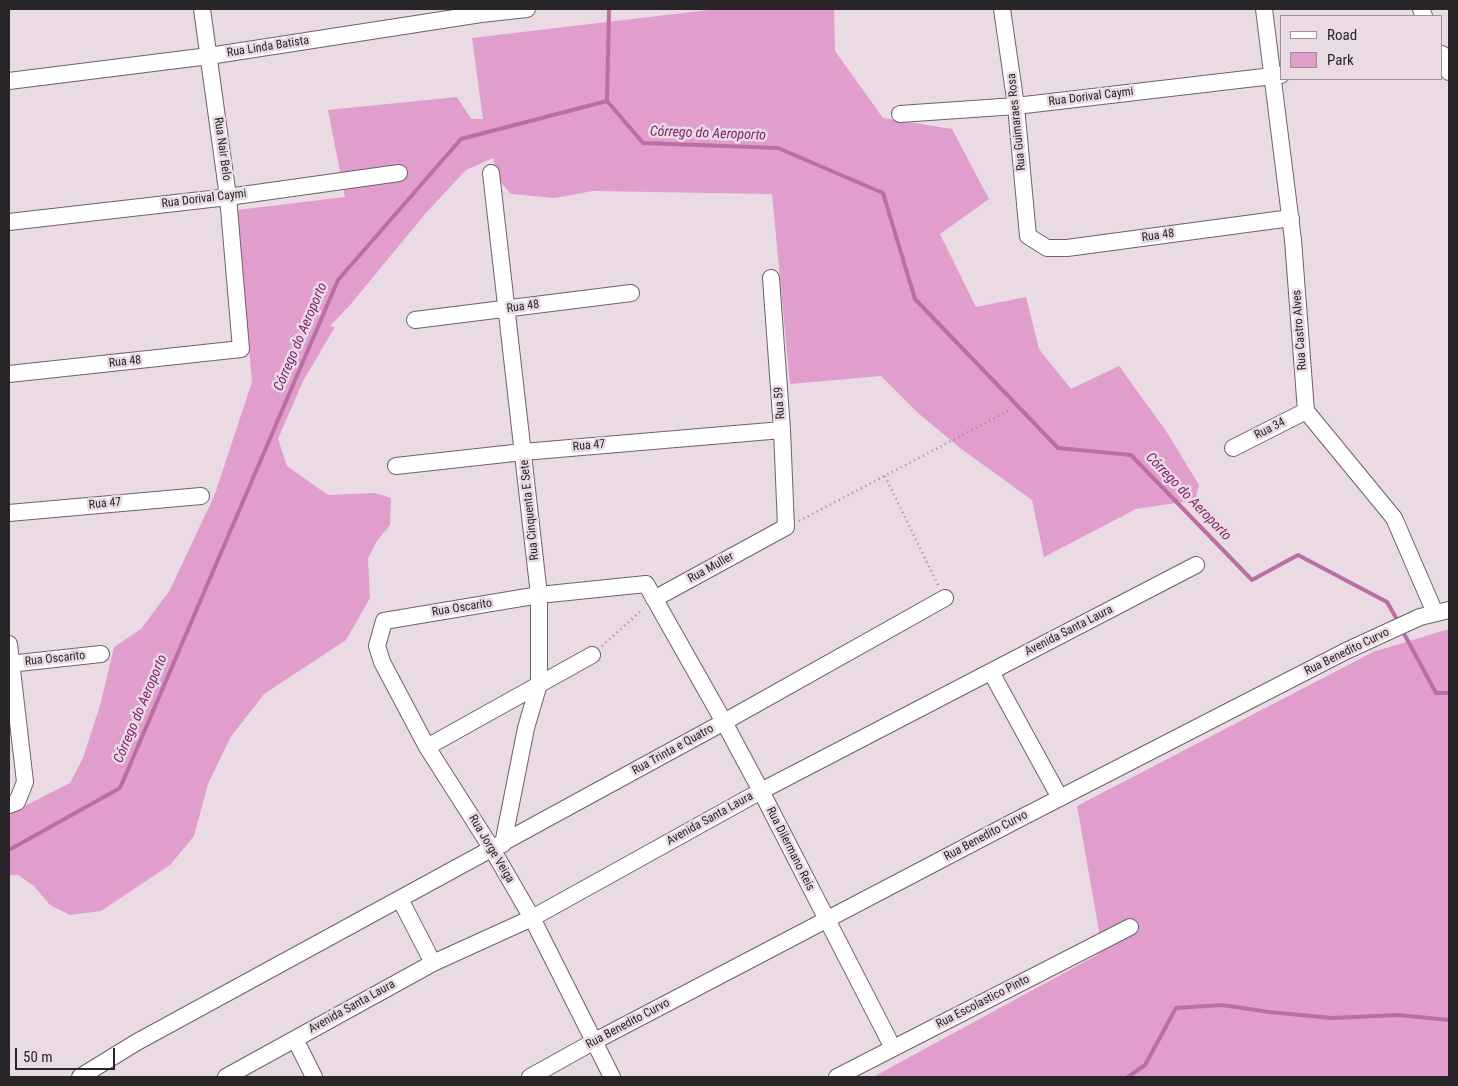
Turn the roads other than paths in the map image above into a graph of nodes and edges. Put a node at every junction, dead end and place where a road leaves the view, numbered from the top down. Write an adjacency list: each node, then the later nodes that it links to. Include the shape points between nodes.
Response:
1 (202, 9): 5 (street, Rua Nair Belo)
2 (527, 9): 5 (street, Rua Linda Batista)
3 (1002, 9): 10 (street, Rua Guimaraes Rosa)
4 (1264, 9): 8 (street, Rua Castro Alves)
5 (209, 56): 9 (street, Rua Linda Batista); 14 (street, Rua Nair Belo)
6 (1443, 57): 7 (street)
7 (1449, 72)
8 (1277, 75): 10 (street, Rua Dorival Caymi); 15 (street, Rua Castro Alves)
9 (9, 81)
10 (1016, 106): 11 (street, Rua Dorival Caymi); 17 (street, Rua Guimaraes Rosa)
11 (900, 114)
12 (399, 173): 14 (street, Rua Dorival Caymi)
13 (491, 173): 20 (street, Rua Cinquenta E Sete)
14 (228, 197): 16 (street, Rua Dorival Caymi); 22 (street, Rua Nair Belo)
15 (1291, 218): 17 (street, Rua 48, via 1067,248 1046,248); 24 (street, Rua Castro Alves)
16 (9, 222)
17 (1028, 236)
18 (771, 278): 25 (street, Rua 59)
19 (631, 293): 20 (street, Rua 48)
20 (506, 310): 21 (street, Rua 48); 27 (street, Rua Cinquenta E Sete)
21 (415, 320)
22 (241, 350): 23 (street, Rua 48)
23 (9, 374)
24 (1306, 411): 26 (street, Rua 34); 36 (street, via 1394,518)
25 (782, 430): 27 (street, Rua 47); 31 (street, Rua 59)
26 (1233, 448)
27 (523, 452): 28 (street, Rua 47); 33 (street, Rua Cinquenta E Sete)
28 (396, 466)
29 (201, 496): 30 (street, Rua 47)
30 (9, 513)
31 (786, 527): 35 (street, Rua Muller)
32 (1196, 565): 42 (street, Avenida Santa Laura)
33 (539, 595): 35 (street, Rua Oscarito, via 646,584); 37 (street, Rua Oscarito); 43 (street, Rua Cinquenta E Sete)
34 (945, 598): 44 (street, Rua Trinta e Quatro)
35 (654, 600): 44 (street, Rua Dilermano Reis)
36 (1435, 613): 47 (street, Rua Benedito Curvo, via 1338,656)
37 (384, 621): 45 (street, Rua Jorge Veiga, via 377,646 382,662)
38 (9, 644): 41 (street)
39 (101, 654): 41 (street, Rua Oscarito)
40 (592, 655): 43 (street)
41 (10, 664): 48 (street, via 25,782 17,802)
42 (991, 672): 46 (street, Avenida Santa Laura); 47 (street)
43 (539, 684): 45 (street); 49 (street, Rua Cinquenta E Sete)
44 (724, 722): 46 (street, Rua Dilermano Reis); 49 (street, Rua Trinta e Quatro)
45 (427, 747): 49 (street, Rua Jorge Veiga)
46 (761, 791): 51 (street, Avenida Santa Laura); 52 (street, Rua Dilermano Reis)
47 (1060, 798): 52 (street, Rua Benedito Curvo)
48 (9, 805)
49 (498, 847): 50 (street, Rua Trinta e Quatro); 51 (street, Rua Jorge Veiga)
50 (400, 899): 54 (street); 58 (street, Rua Trinta e Quatro, via 137,1042)
51 (532, 918): 54 (street, Avenida Santa Laura); 56 (street, Rua Jorge Veiga)
52 (826, 920): 56 (street, Rua Benedito Curvo); 57 (street, Rua Dilermano Reis)
53 (1130, 927): 57 (street, Rua Escolastico Pinto)
54 (433, 963): 55 (street, Avenida Santa Laura)
55 (295, 1038): 59 (street, Avenida Santa Laura); 60 (street)
56 (593, 1042): 61 (street, Rua Benedito Curvo); 62 (street, Rua Jorge Veiga)
57 (893, 1048): 63 (street, Rua Escolastico Pinto)
58 (80, 1077)
59 (226, 1077)
60 (314, 1077)
61 (530, 1077)
62 (612, 1077)
63 (837, 1077)

